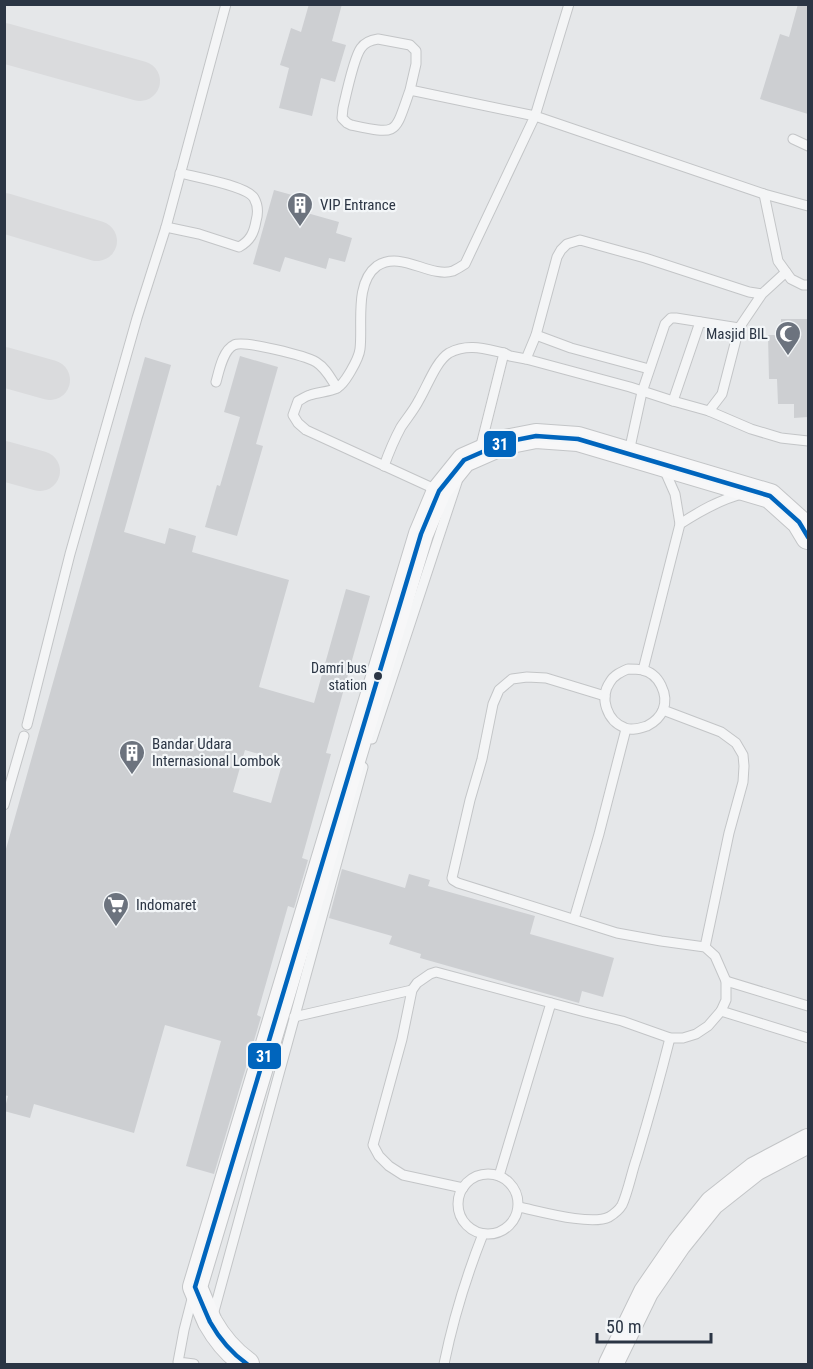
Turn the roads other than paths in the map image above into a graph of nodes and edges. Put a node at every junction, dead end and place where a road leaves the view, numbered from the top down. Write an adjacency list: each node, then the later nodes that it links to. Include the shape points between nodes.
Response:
1 (226, 4): 7 (lane)
2 (570, 4): 4 (lane)
3 (410, 90): 3 (lane, via 416,51 410,45 378,39 366,42 358,53 342,118 351,125 387,131 398,123); 4 (lane)
4 (535, 116): 8 (lane); 21 (lane, via 465,264 454,271 439,272 386,262 368,276 361,307 359,352 346,380)
5 (793, 139): 6 (lane)
6 (808, 146)
7 (180, 173): 10 (lane); 10 (lane, via 244,190 254,197 258,209 256,222 247,242 239,247)
8 (764, 194): 9 (lane); 11 (lane, via 778,261)
9 (808, 206)
10 (166, 227): 37 (lane, via 70,554)
11 (786, 272): 12 (lane, via 791,279); 13 (lane)
12 (808, 285)
13 (762, 294): 15 (lane); 16 (lane, via 580,240 567,244 557,257)
14 (700, 322): 15 (lane); 19 (lane, via 668,320); 23 (lane)
15 (739, 328): 24 (lane, via 722,394)
16 (536, 335): 18 (lane); 19 (lane)
17 (504, 353): 18 (lane); 27 (lane); 29 (lane, via 474,346 447,354 402,427)
18 (526, 359): 22 (lane)
19 (649, 369): 22 (lane)
20 (216, 382): 21 (lane, via 227,351 234,344 244,343 316,362)
21 (337, 388): 29 (lane, via 298,401 293,416 306,430)
22 (642, 392): 23 (lane); 26 (lane)
23 (673, 401): 24 (lane)
24 (709, 411): 25 (lane, via 751,429)
25 (808, 441)
26 (629, 454): 27 (street, via 579,439 536,436 504,442); 28 (street)
27 (471, 457): 30 (street); 40 (lane)
28 (662, 465): 31 (street); 32 (lane, via 675,494)
29 (384, 466): 30 (lane)
30 (439, 491): 58 (street, via 418,545)
31 (752, 492): 32 (lane, via 725,498); 33 (street, via 770,496 799,522)
32 (680, 524): 34 (lane)
33 (808, 537)
34 (643, 670): 35 (lane, via 628,669 617,674 609,682); 36 (lane, via 662,685)
35 (605, 696): 38 (lane, via 609,714); 43 (lane, via 546,678 512,679 499,690 452,876 458,883)
36 (663, 710): 38 (lane, via 653,723); 44 (lane, via 721,732 736,742 743,755 743,782)
37 (27, 725)
38 (626, 729): 43 (lane)
39 (24, 736): 42 (lane)
40 (368, 750)
41 (365, 762): 50 (lane)
42 (4, 805)
43 (574, 919): 44 (lane, via 617,933)
44 (705, 947): 45 (lane, via 715,956)
45 (726, 981): 48 (lane); 49 (lane, via 726,1000)
46 (412, 990): 47 (lane, via 436,972); 50 (lane); 55 (lane, via 373,1145 389,1166 403,1175)
47 (551, 1003): 51 (lane); 54 (lane)
48 (808, 1005)
49 (721, 1011): 51 (lane, via 696,1034); 52 (lane)
50 (294, 1017): 59 (lane)
51 (670, 1038): 56 (lane, via 617,1212 597,1220)
52 (808, 1038)
53 (808, 1142): 63 (street, via 755,1168 712,1203 646,1292)
54 (499, 1176): 55 (lane, via 485,1174 472,1178); 56 (lane, via 510,1183)
55 (463, 1188): 57 (lane, via 458,1202 460,1216 469,1228)
56 (519, 1207): 57 (lane, via 513,1223 500,1233)
57 (483, 1234): 62 (lane, via 464,1283)
58 (195, 1287): 59 (street); 60 (lane, via 178,1362)
59 (211, 1323): 61 (street)
60 (194, 1365)
61 (248, 1365)
62 (444, 1365)
63 (611, 1365)

